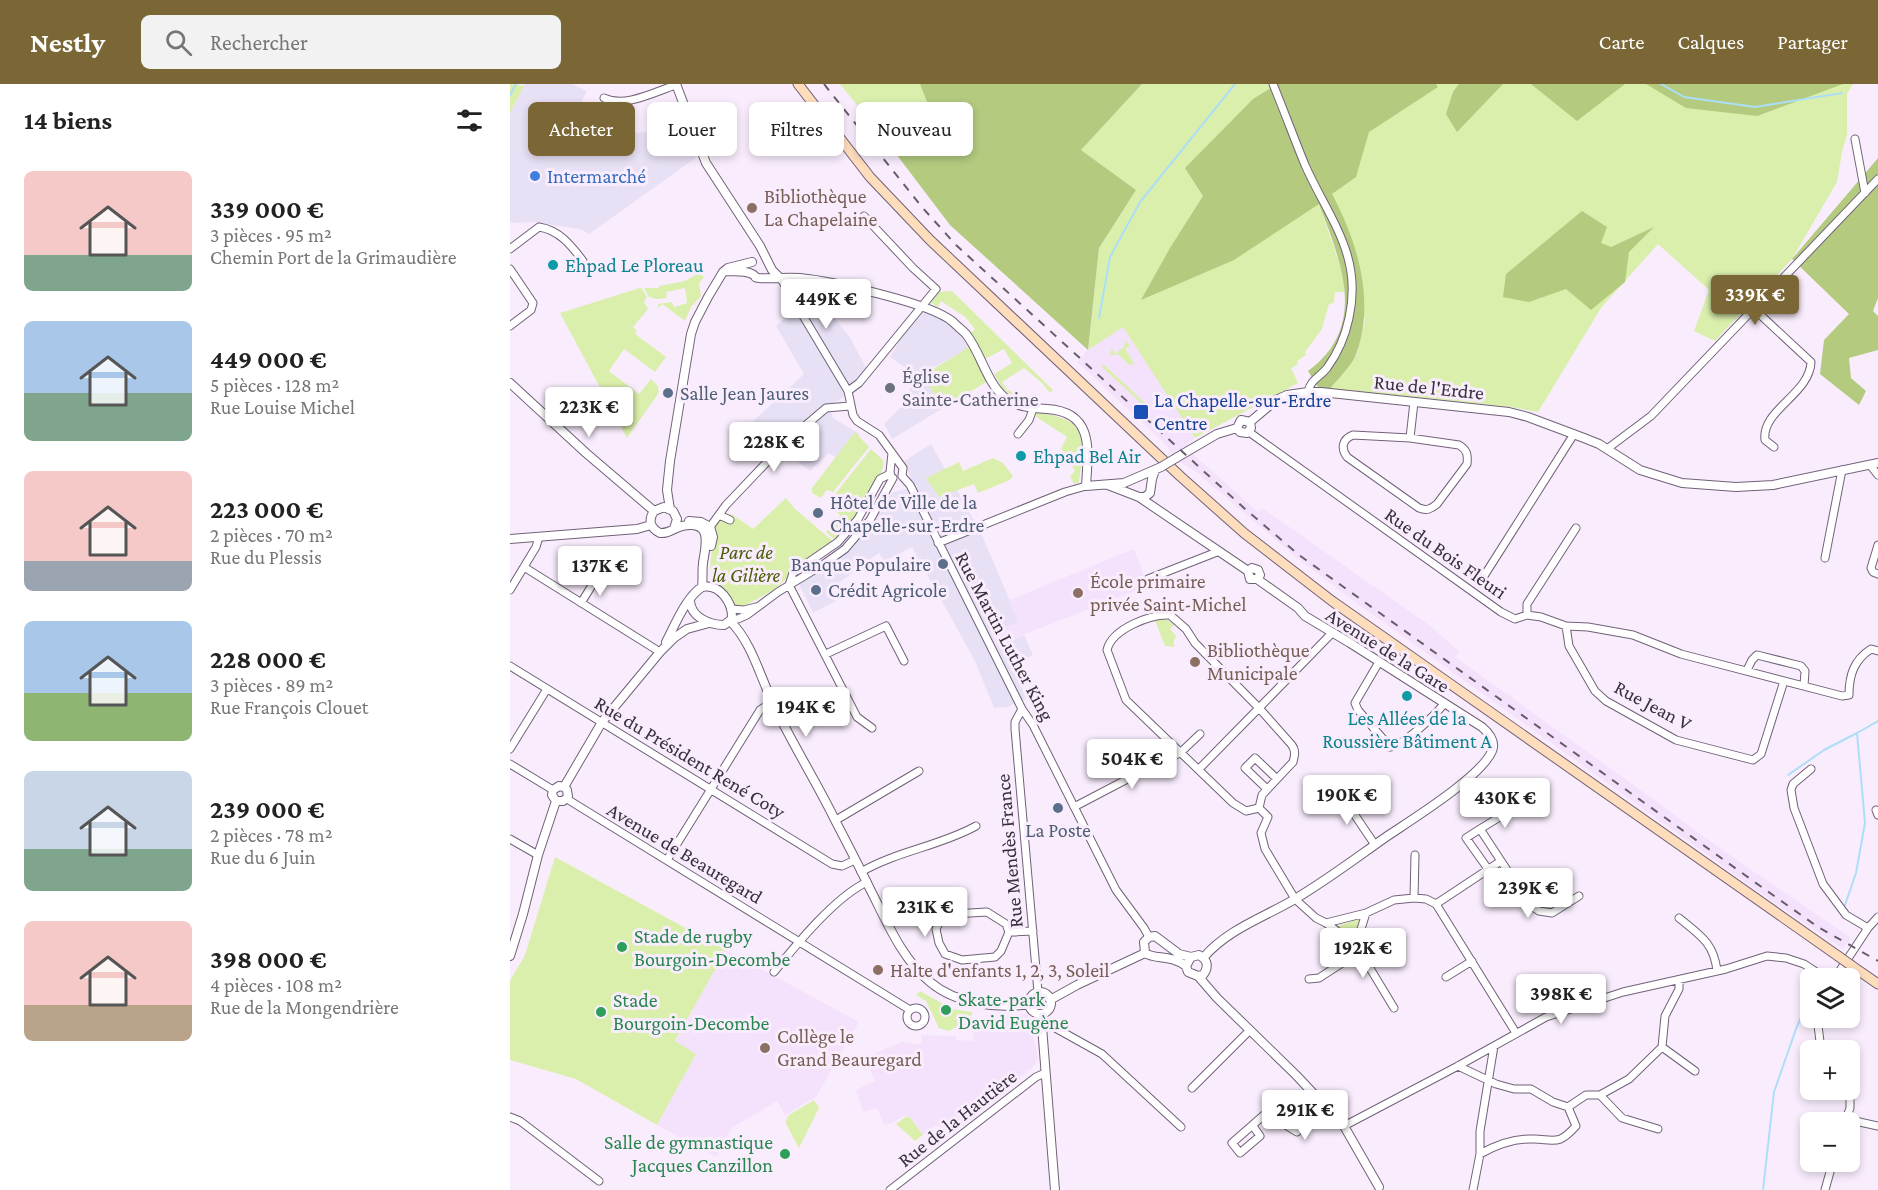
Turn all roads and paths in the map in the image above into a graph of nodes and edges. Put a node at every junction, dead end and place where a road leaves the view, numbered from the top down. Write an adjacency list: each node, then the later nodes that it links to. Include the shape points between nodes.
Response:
1 (676, 84): 4 (street, via 627,101); 9 (street, via 706,163)
2 (798, 84): 154 (main road, bridge, via 870,177 930,240 1244,533 1342,608)
3 (1273, 84): 24 (street, via 1306,166 1336,224 1352,276 1353,293 1344,339 1325,371 1310,383)
4 (604, 98)
5 (1855, 138): 7 (street)
6 (1878, 179): 7 (street)
7 (1865, 193): 20 (street)
8 (864, 216): 19 (street, via 936,289)
9 (755, 241): 12 (street); 13 (street)
10 (510, 249): 11 (street, via 539,227 552,229)
11 (583, 261)
12 (753, 261): 13 (street, via 759,258); 15 (street); 16 (street)
13 (769, 264): 17 (street, via 769,274); 18 (street)
14 (510, 269): 21 (street, via 533,303 531,310)
15 (725, 271): 16 (street); 49 (street, via 691,334)
16 (752, 273): 17 (street)
17 (764, 278): 18 (street)
18 (781, 279): 19 (street, via 827,283); 23 (street)
19 (920, 306): 23 (street, via 859,383); 27 (street, via 950,319 967,335 1002,394 1016,404)
20 (1754, 309): 34 (street, via 1811,362 1808,379 1764,432 1765,440); 35 (street, via 1651,416)
21 (510, 326)
22 (510, 383): 49 (street, via 586,453)
23 (848, 391): 26 (street)
24 (1308, 392): 25 (street, Rue de l'Erdre); 28 (street, Rue de l'Erdre, via 1276,400)
25 (1414, 402): 32 (street, Rue de l'Erdre, via 1509,412); 33 (street)
26 (850, 406): 36 (street, via 857,421 879,435); 50 (street, via 826,408 785,443)
27 (1033, 408): 31 (street); 47 (street, via 1060,411 1080,424 1088,445)
28 (1250, 422): 29 (street, via 1241,420); 30 (street)
29 (1237, 428): 30 (street, via 1242,433); 39 (street, bridge, via 1217,434)
30 (1249, 432): 74 (street, Rue du Bois Fleuri, via 1501,612 1515,619)
31 (1018, 434)
32 (1574, 434): 35 (street, Rue de l'Erdre); 67 (street, via 1484,576)
33 (1410, 438): 33 (street, via 1459,445 1468,455 1467,464 1432,509 1419,508 1344,452 1343,443 1353,435)
34 (1774, 447)
35 (1607, 449): 40 (street, Rue de l'Erdre, via 1658,477 1714,486 1773,484)
36 (892, 453): 38 (street); 41 (street)
37 (1874, 464): 40 (street, Rue de l'Erdre); 42 (street)
38 (901, 466): 41 (street, via 896,465); 43 (street)
39 (1158, 469): 44 (street); 45 (street)
40 (1842, 470): 62 (street)
41 (892, 473): 43 (street, via 897,479); 68 (street, via 870,519 845,549); 68 (street, via 880,478 858,519 838,542 793,573)
42 (1878, 475)
43 (902, 476): 59 (street, Rue Martin Luther King, via 910,484)
44 (1138, 478): 45 (street); 46 (street); 48 (street, via 1132,485)
45 (1151, 483): 48 (street, via 1151,491)
46 (1108, 485): 47 (street); 48 (street)
47 (1086, 486): 59 (street)
48 (1140, 496): 61 (street, Avenue de la Gare)
49 (661, 509): 51 (street); 53 (street, via 651,519)
50 (719, 515): 52 (street); 54 (street)
51 (677, 519): 54 (street); 56 (street)
52 (730, 520)
53 (651, 525): 56 (street, via 660,533); 57 (street)
54 (710, 527): 70 (street, via 708,574)
55 (1576, 528): 74 (street, via 1527,604)
56 (674, 529): 69 (street, via 697,527 706,536)
57 (539, 537): 58 (street); 63 (street)
58 (510, 539)
59 (938, 543): 92 (street, Rue Martin Luther King)
60 (1878, 546): 65 (street, via 1871,568)
61 (1217, 552): 66 (street); 78 (street, Avenue de la Gare, via 1248,572 1252,568 1258,570 1257,579)
62 (1825, 558)
63 (524, 567): 71 (street); 73 (street)
64 (613, 572): 73 (street, via 604,567)
65 (1878, 574)
66 (1148, 579)
67 (1476, 580)
68 (789, 585): 75 (street, via 758,606); 81 (street)
69 (702, 587): 70 (street); 72 (street)
70 (713, 587): 75 (street, via 721,592)
71 (510, 590)
72 (690, 601): 76 (street, via 695,613); 80 (street)
73 (581, 603): 80 (street)
74 (1527, 615): 77 (street, Rue du Bois Fleuri)
75 (731, 616): 76 (street, via 723,625); 89 (street)
76 (709, 622): 80 (street, via 687,628)
77 (1566, 626): 85 (street, Rue du Bois Fleuri, via 1632,635 1681,654); 86 (street, Rue Jean V, via 1569,646 1595,692 1605,701 1676,740 1753,760 1761,754)
78 (1332, 633): 83 (street, Avenue de la Gare); 91 (street)
79 (1878, 651): 87 (street, Rue du Bois Fleuri, via 1870,649 1861,655 1849,676 1849,695)
80 (660, 652): 93 (street)
81 (826, 654): 82 (street, via 886,626); 94 (street, via 857,717)
82 (904, 661)
83 (1379, 662): 90 (street, Avenue de la Gare); 90 (street, via 1355,703 1390,747)
84 (510, 666): 88 (street, Rue du Président René Coty)
85 (1747, 670): 86 (street, Rue du Bois Fleuri); 87 (street, via 1757,655 1801,666 1806,671)
86 (1784, 681): 87 (street, Rue du Bois Fleuri)
87 (1804, 686)
88 (547, 689): 93 (street, Rue du Président René Coty); 96 (street)
89 (772, 702): 104 (street, via 760,710); 113 (street)
90 (1444, 704): 117 (street, Avenue de la Gare, via 1487,732 1492,741 1491,752 1455,789)
91 (1259, 708): 97 (street, via 1170,615 1163,614 1121,630 1107,650 1123,694); 99 (street); 102 (street, via 1294,748 1293,762)
92 (1022, 709): 110 (street, Rue Martin Luther King); 135 (street, Rue Mendès France, via 1015,729)
93 (602, 722): 103 (street); 104 (street, Rue du Président René Coty)
94 (872, 728)
95 (1200, 734): 97 (street)
96 (510, 749)
97 (1180, 753): 99 (street); 110 (street)
98 (510, 764): 106 (street)
99 (1199, 769): 112 (street, via 1233,803 1246,811)
100 (1811, 769): 134 (street, via 1793,784 1794,808 1823,884 1846,915)
101 (919, 771): 113 (street)
102 (1277, 779): 105 (street); 105 (street, via 1255,758 1245,768)
103 (564, 787): 106 (street); 108 (street)
104 (711, 789): 120 (street); 121 (street, Rue du Président René Coty, via 832,864 842,866)
105 (1267, 789): 112 (street)
106 (553, 790): 109 (street)
107 (1340, 793): 117 (street)
108 (567, 799): 109 (street); 120 (street, Avenue de Beauregard)
109 (556, 801): 118 (street)
110 (1074, 807): 137 (street, Rue Martin Luther King, via 1116,890)
111 (1516, 807): 115 (street)
112 (1259, 808): 128 (street, via 1268,817 1261,833 1265,849)
113 (836, 820): 121 (street)
114 (976, 826): 124 (street)
115 (1480, 830): 122 (street); 123 (street, via 1466,838)
116 (510, 839): 118 (street)
117 (1375, 845): 128 (street)
118 (538, 855): 141 (street)
119 (1415, 855): 127 (street)
120 (667, 860): 138 (street, Avenue de Beauregard)
121 (855, 860): 124 (street)
122 (1501, 861): 123 (street); 126 (street, via 1530,905 1539,911 1552,913)
123 (1488, 869): 129 (street)
124 (861, 872): 125 (street)
125 (867, 882): 138 (street, via 854,889); 157 (street, via 911,963 931,983 976,1002)
126 (1579, 896)
127 (1414, 898): 129 (street); 130 (street, via 1394,900)
128 (1295, 899): 133 (street); 143 (street, via 1232,933)
129 (1436, 904): 144 (street)
130 (1366, 913): 133 (street); 139 (street)
131 (1878, 917): 134 (street)
132 (1679, 918): 148 (street, via 1710,946)
133 (1326, 923): 139 (street)
134 (1868, 927): 147 (street)
135 (1033, 931): 136 (street); 155 (street, Rue Mendès France)
136 (1009, 932): 136 (street, via 1006,924 987,912 953,914 936,929 945,954 962,960 995,957)
137 (1149, 937): 140 (street, via 1143,946); 142 (street, Rue Martin Luther King, via 1158,937 1174,952)
138 (798, 942): 149 (street); 159 (street, Avenue de Beauregard)
139 (1358, 949): 152 (street, via 1319,978); 158 (street)
140 (1145, 953): 145 (street, via 1176,959); 156 (street)
141 (510, 956)
142 (1191, 957): 143 (street); 145 (street)
143 (1204, 957): 150 (street, via 1208,966)
144 (1472, 961): 151 (street); 162 (street)
145 (1186, 966): 150 (street, via 1188,972)
146 (1810, 968): 148 (street, via 1773,956)
147 (1843, 968)
148 (1717, 971): 153 (street)
149 (774, 972)
150 (1198, 976): 161 (street)
151 (1446, 977)
152 (1309, 979)
153 (1679, 980): 162 (street, via 1564,1011); 164 (street, via 1679,989 1665,1016)
154 (1878, 984)
155 (1038, 992): 156 (street); 157 (street)
156 (1050, 1000): 160 (street, via 1049,1009)
157 (1029, 1004): 160 (street)
158 (1394, 1008)
159 (910, 1010)
160 (1041, 1017): 167 (street); 178 (street, via 1102,1054)
161 (1250, 1030): 169 (street); 171 (street)
162 (1516, 1033): 163 (street)
163 (1494, 1046): 165 (street); 168 (street)
164 (1662, 1047): 166 (street); 170 (street, via 1629,1079)
165 (1458, 1066): 168 (street); 176 (street)
166 (1695, 1071)
167 (1045, 1073): 184 (street, Rue de la Hautière); 185 (street)
168 (1488, 1081): 172 (street, via 1514,1089 1531,1089); 180 (street)
169 (1192, 1088)
170 (1600, 1095): 172 (street, via 1586,1095); 179 (street, via 1622,1118)
171 (1326, 1106): 175 (street, via 1297,1132 1272,1116 1264,1115); 176 (street)
172 (1568, 1107): 180 (street, via 1576,1126 1568,1135 1547,1142 1534,1139 1498,1144)
173 (510, 1117): 182 (street)
174 (1860, 1123): 177 (street)
175 (1252, 1126)
176 (1344, 1126): 183 (street)
177 (1878, 1126)
178 (1181, 1127)
179 (1658, 1129)
180 (1480, 1154): 186 (street)
181 (1830, 1172): 187 (street)
182 (599, 1181)
183 (1380, 1189)
184 (890, 1190)
185 (1055, 1190)
186 (1473, 1190)
187 (1825, 1190)

